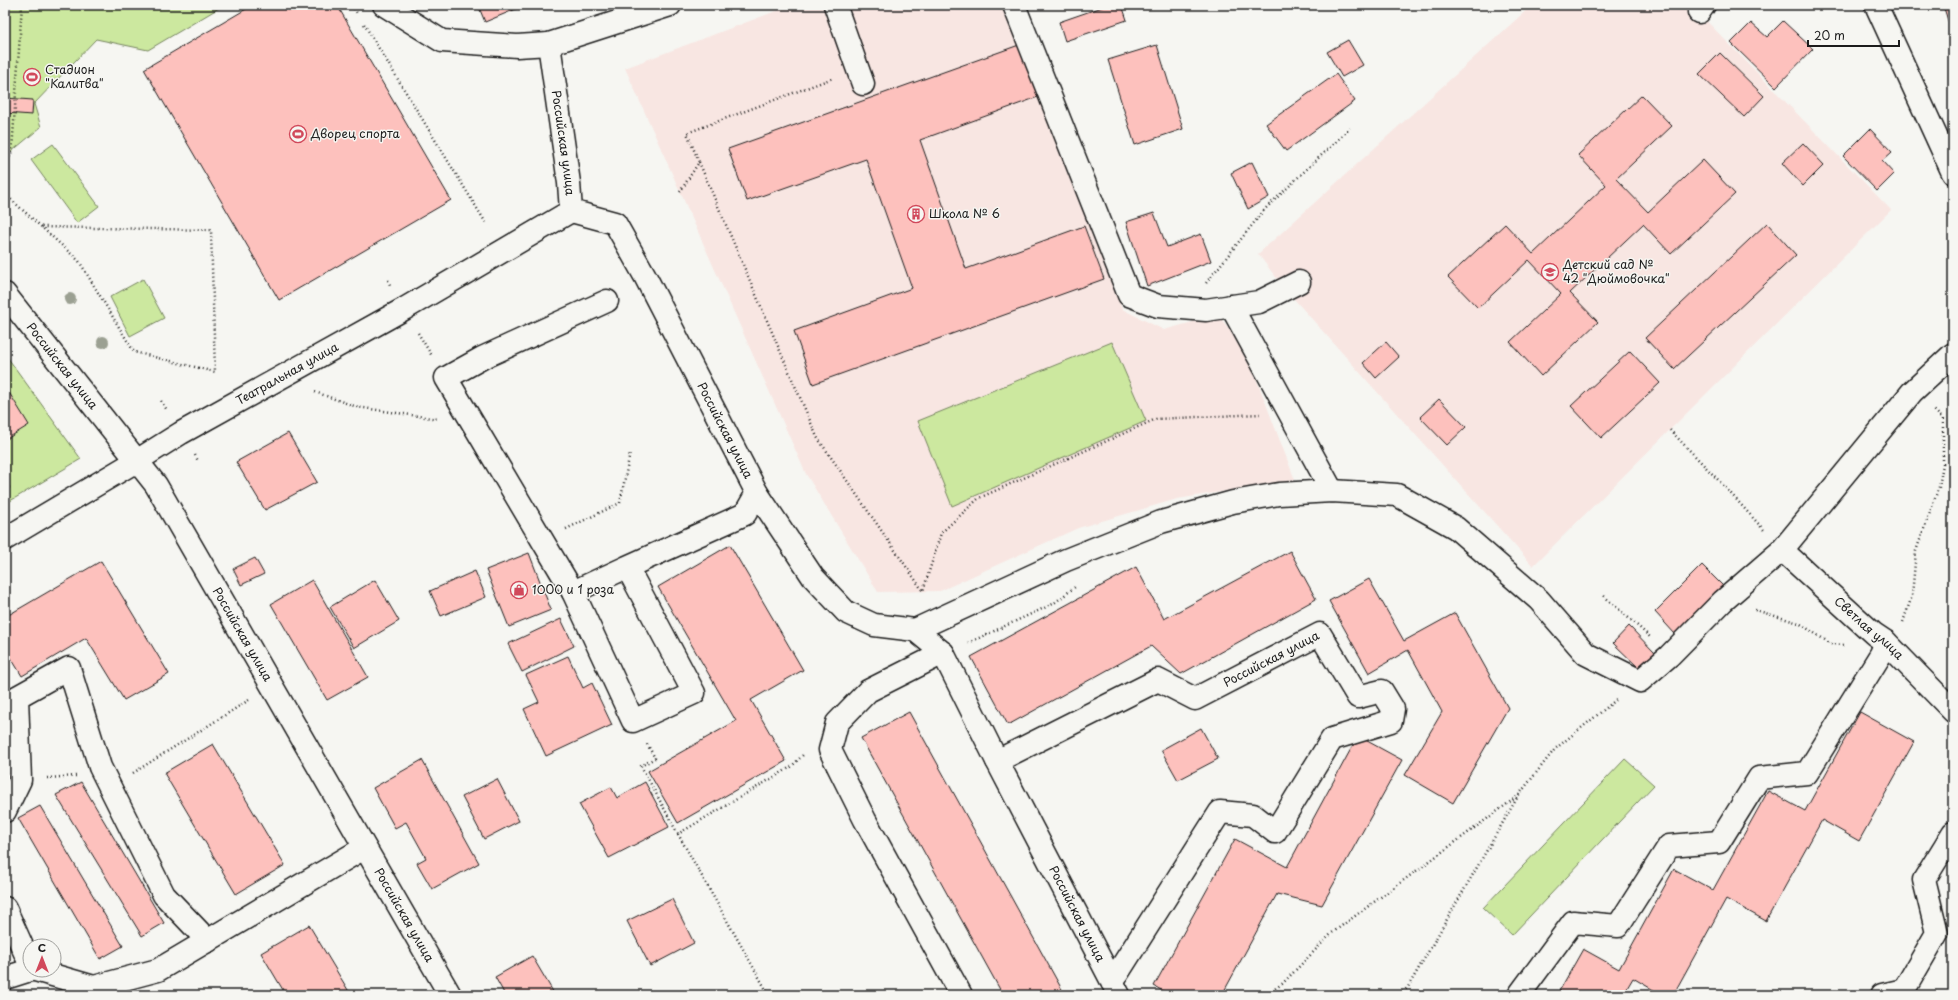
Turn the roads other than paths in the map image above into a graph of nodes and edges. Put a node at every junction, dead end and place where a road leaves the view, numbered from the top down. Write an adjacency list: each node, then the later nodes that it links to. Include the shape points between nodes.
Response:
1 (384, 5): 6 (street, via 442,41 517,46)
2 (670, 5): 6 (street)
3 (834, 5): 7 (street)
4 (1014, 5): 13 (street, via 1129,295 1158,306 1206,310)
5 (1876, 5): 8 (street)
6 (549, 44): 9 (street, Российская улица)
7 (860, 77)
8 (1953, 172)
9 (571, 210): 15 (street, Театральная улица, via 404,309 181,433); 17 (street, Российская улица, via 614,223 645,276)
10 (1299, 282): 13 (street, via 1259,302)
11 (5, 294): 15 (street, Российская улица)
12 (607, 301): 21 (street, via 482,358 446,378)
13 (1231, 306): 16 (street)
14 (1953, 354): 19 (street, via 1912,392)
15 (138, 460): 18 (street, Театральная улица); 29 (street, Российская улица, via 156,485)
16 (1332, 491): 19 (street, via 1397,495 1456,528 1539,600 1586,654 1640,681 1670,656 1723,601); 22 (street, via 1279,494 1233,502 1161,522 1066,560)
17 (758, 493): 20 (street, via 745,514); 22 (street, Российская улица, via 813,577 846,612 874,625)
18 (5, 538)
19 (1782, 550): 23 (street, Светлая улица)
20 (627, 567): 21 (street); 21 (street, via 694,693 633,721)
21 (573, 592)
22 (915, 630): 24 (street, Российская улица)
23 (1887, 649): 25 (street, Светлая улица); 39 (street, via 1807,773 1759,778 1719,842 1669,846 1618,926 1573,922)
24 (944, 653): 26 (street, Российская улица); 38 (street, via 868,691 837,723 830,750 864,820)
25 (1953, 711)
26 (997, 761): 36 (street, Российская улица); 36 (street, Российская улица, via 1158,680 1195,699 1320,634 1358,697 1382,691 1393,709 1391,721 1332,739 1276,832 1253,815 1220,812)
27 (5, 811): 31 (street, via 20,780 17,697 69,668 100,767 164,895)
28 (1953, 833): 40 (street, via 1924,880 1937,933 1904,990)
29 (364, 848): 31 (street); 37 (street, Российская улица)
30 (5, 908): 32 (street)
31 (208, 941): 35 (street, via 158,970 94,987)
32 (22, 946)
33 (22, 973): 34 (street)
34 (5, 978)
35 (62, 978)
36 (1116, 988)
37 (450, 995)
38 (961, 995)
39 (1519, 995)
40 (1882, 995)

